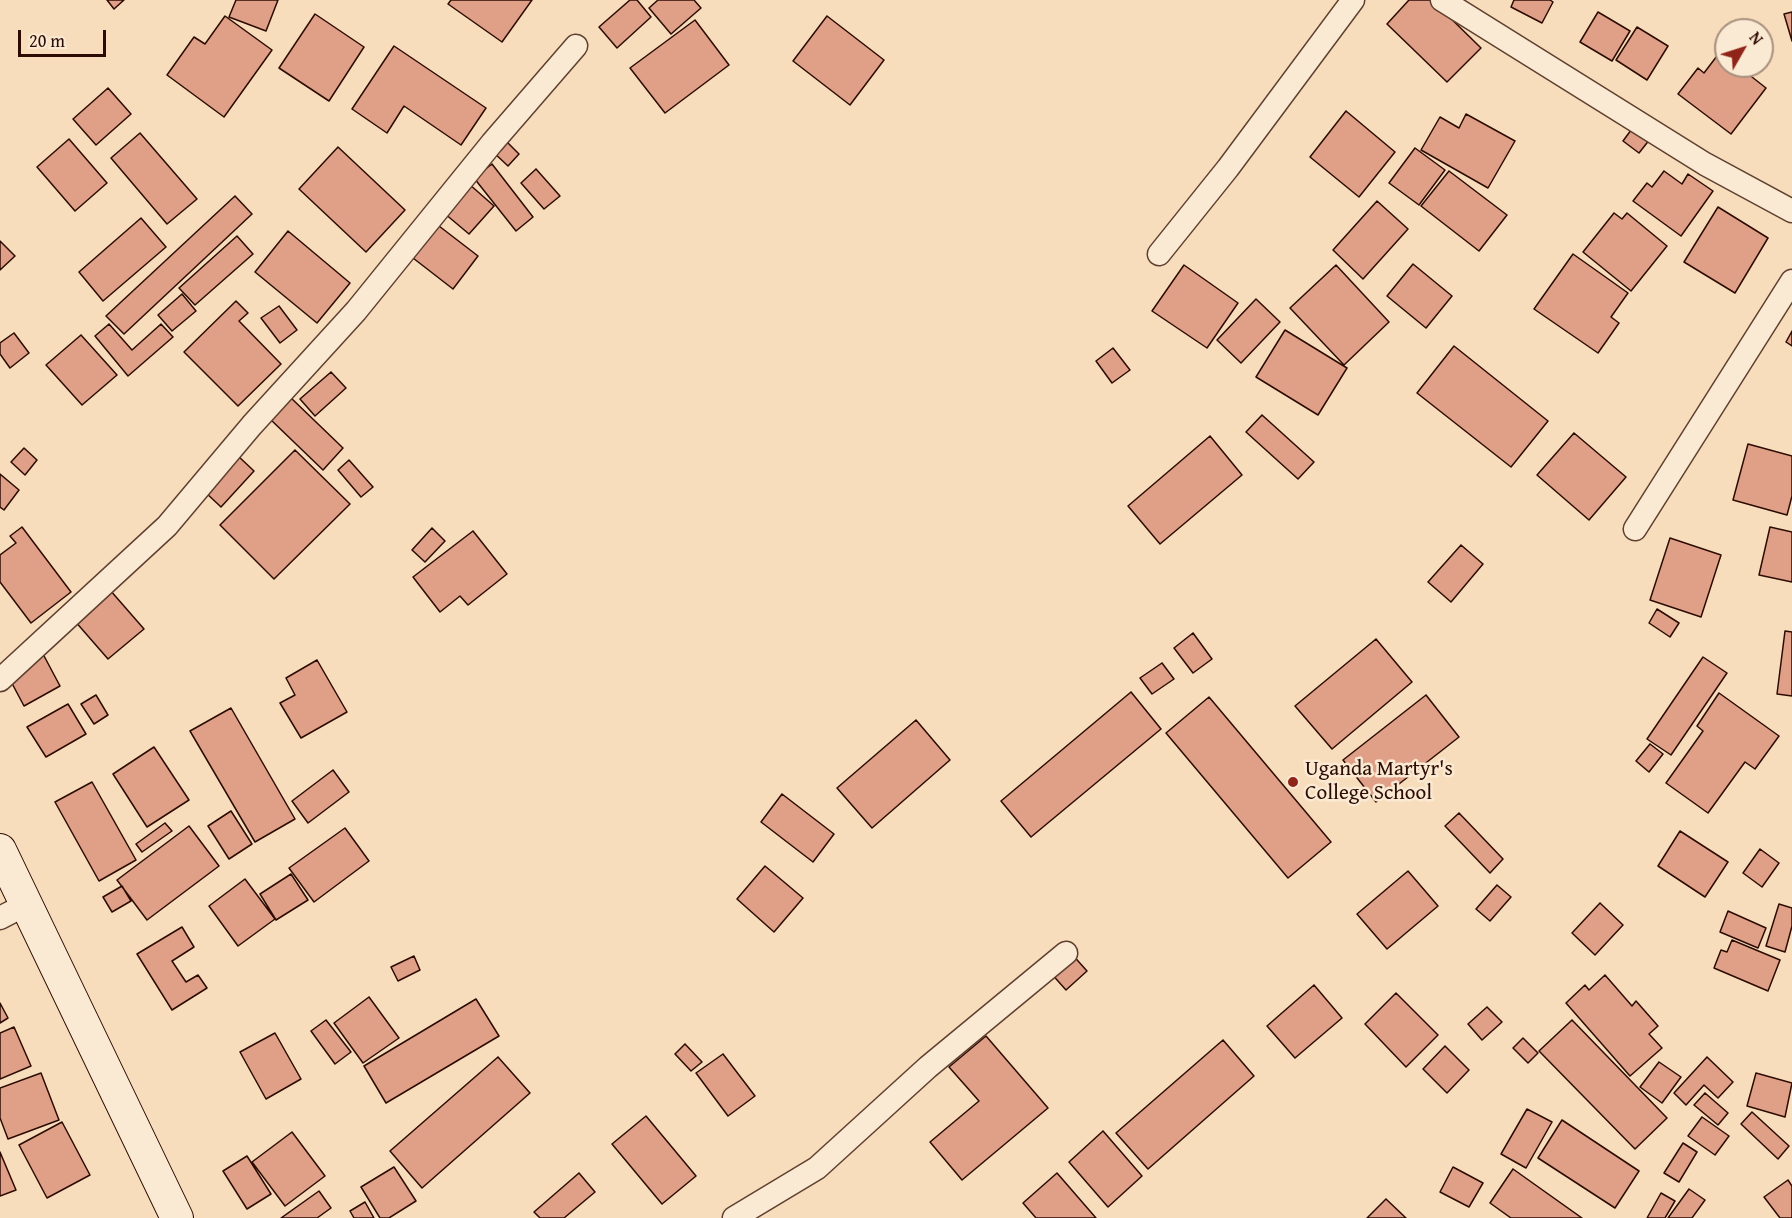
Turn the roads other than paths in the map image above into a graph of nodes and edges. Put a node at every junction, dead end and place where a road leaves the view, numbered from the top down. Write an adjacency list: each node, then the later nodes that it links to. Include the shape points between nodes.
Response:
1 (1353, 0): 5 (street, via 1228,168)
2 (1442, 0): 4 (street, via 1705,164)
3 (576, 46): 8 (street, via 356,311 252,424 167,526)
4 (1792, 211)
5 (1158, 254)
6 (1792, 281): 7 (street)
7 (1635, 529)
8 (0, 680)
9 (0, 850): 10 (main road)
10 (12, 912): 12 (main road)
11 (1066, 952): 13 (street, via 928,1067 817,1168)
12 (177, 1218)
13 (734, 1218)

